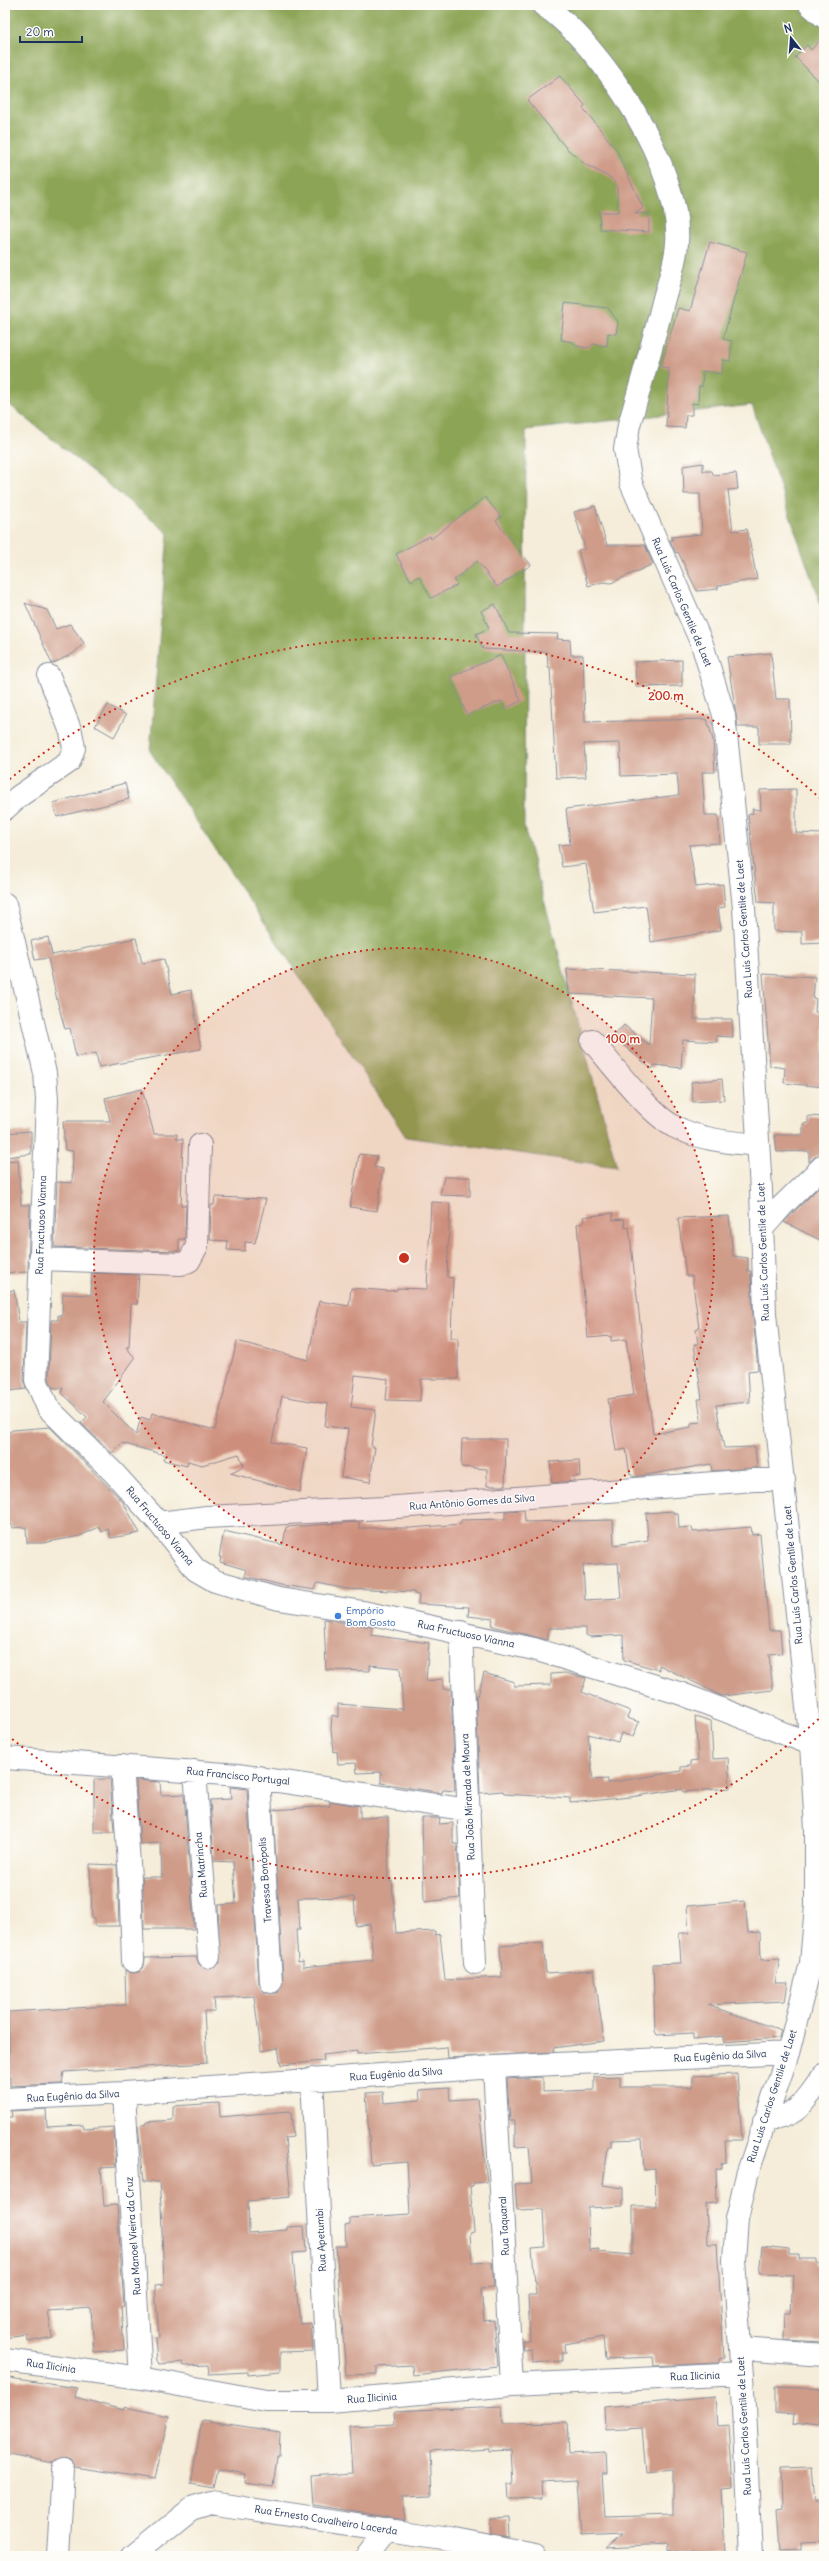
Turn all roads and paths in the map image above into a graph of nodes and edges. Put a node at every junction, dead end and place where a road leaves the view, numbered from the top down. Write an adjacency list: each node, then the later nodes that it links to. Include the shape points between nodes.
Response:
1 (543, 5): 9 (street, Rua Luís Carlos Gentile de Laet, via 578,37 631,106 653,148 676,216 675,258 629,425 626,460 636,495 710,664 724,716 744,908)
2 (810, 5): 3 (street)
3 (824, 18)
4 (49, 676): 5 (street, via 71,732 74,748 69,762)
5 (5, 809)
6 (5, 904): 12 (street, Rua Fructuoso Vianna, via 45,1073 47,1126)
7 (592, 1041): 9 (street, via 628,1084 673,1126 695,1136)
8 (200, 1145): 12 (street, via 197,1246 189,1261 181,1264)
9 (758, 1145): 11 (street, Rua Luís Carlos Gentile de Laet)
10 (824, 1165): 11 (street)
11 (762, 1229): 13 (street, Rua Luís Carlos Gentile de Laet, via 765,1314)
12 (40, 1259): 14 (street, Rua Fructuoso Vianna, via 36,1380 40,1393 48,1408 114,1473)
13 (784, 1480): 14 (street, Rua Antônio Gomes da Silva, via 754,1480 384,1508 280,1512); 16 (street, Rua Luís Carlos Gentile de Laet)
14 (159, 1523): 15 (street, Rua Fructuoso Vianna, via 196,1570 215,1581 279,1599 363,1612)
15 (461, 1632): 16 (street, Rua Fructuoso Vianna, via 620,1673); 21 (street, Rua João Miranda de Moura)
16 (811, 1744): 26 (street, Rua Luís Carlos Gentile de Laet, via 816,1829 816,1906 811,1963)
17 (5, 1758): 18 (street, Rua Francisco Portugal)
18 (122, 1766): 19 (street, Rua Francisco Portugal); 23 (street)
19 (196, 1771): 20 (street, Rua Francisco Portugal); 22 (street, Rua Matrincha)
20 (259, 1777): 21 (street, Rua Francisco Portugal); 25 (street, Travessa Bonópolis)
21 (469, 1810): 24 (street, Rua João Miranda de Moura)
22 (209, 1958)
23 (133, 1961)
24 (475, 1962)
25 (271, 1982)
26 (788, 2053): 27 (street, Rua Eugênio da Silva); 32 (street, Rua Luís Carlos Gentile de Laet)
27 (494, 2067): 29 (street, Rua Eugênio da Silva); 38 (street, Rua Taquaral)
28 (824, 2075): 32 (street, via 793,2114)
29 (312, 2079): 30 (street, Rua Eugênio da Silva); 39 (street, Rua Apetumbi)
30 (124, 2093): 31 (street, Rua Eugênio da Silva); 37 (street, Rua Manoel Vieira da Cruz)
31 (5, 2099)
32 (764, 2122): 33 (street, Rua Luís Carlos Gentile de Laet, via 736,2219 734,2260)
33 (740, 2349): 34 (street); 36 (street, Rua Luís Carlos Gentile de Laet)
34 (824, 2355)
35 (5, 2360): 37 (street, Rua Ilicinia)
36 (742, 2374): 38 (street, Rua Ilicinia); 46 (street, Rua Luís Carlos Gentile de Laet)
37 (141, 2378): 39 (street, Rua Ilicinia, via 266,2402)
38 (512, 2385): 39 (street, Rua Ilicinia)
39 (329, 2401)
40 (63, 2470): 42 (street)
41 (388, 2529): 43 (street, Rua Ernesto Cavalheiro Lacerda, via 211,2503 191,2509); 44 (street); 45 (street, Rua Ernesto Cavalheiro Lacerda)
42 (58, 2556)
43 (133, 2556)
44 (367, 2556)
45 (535, 2556)
46 (751, 2556)

